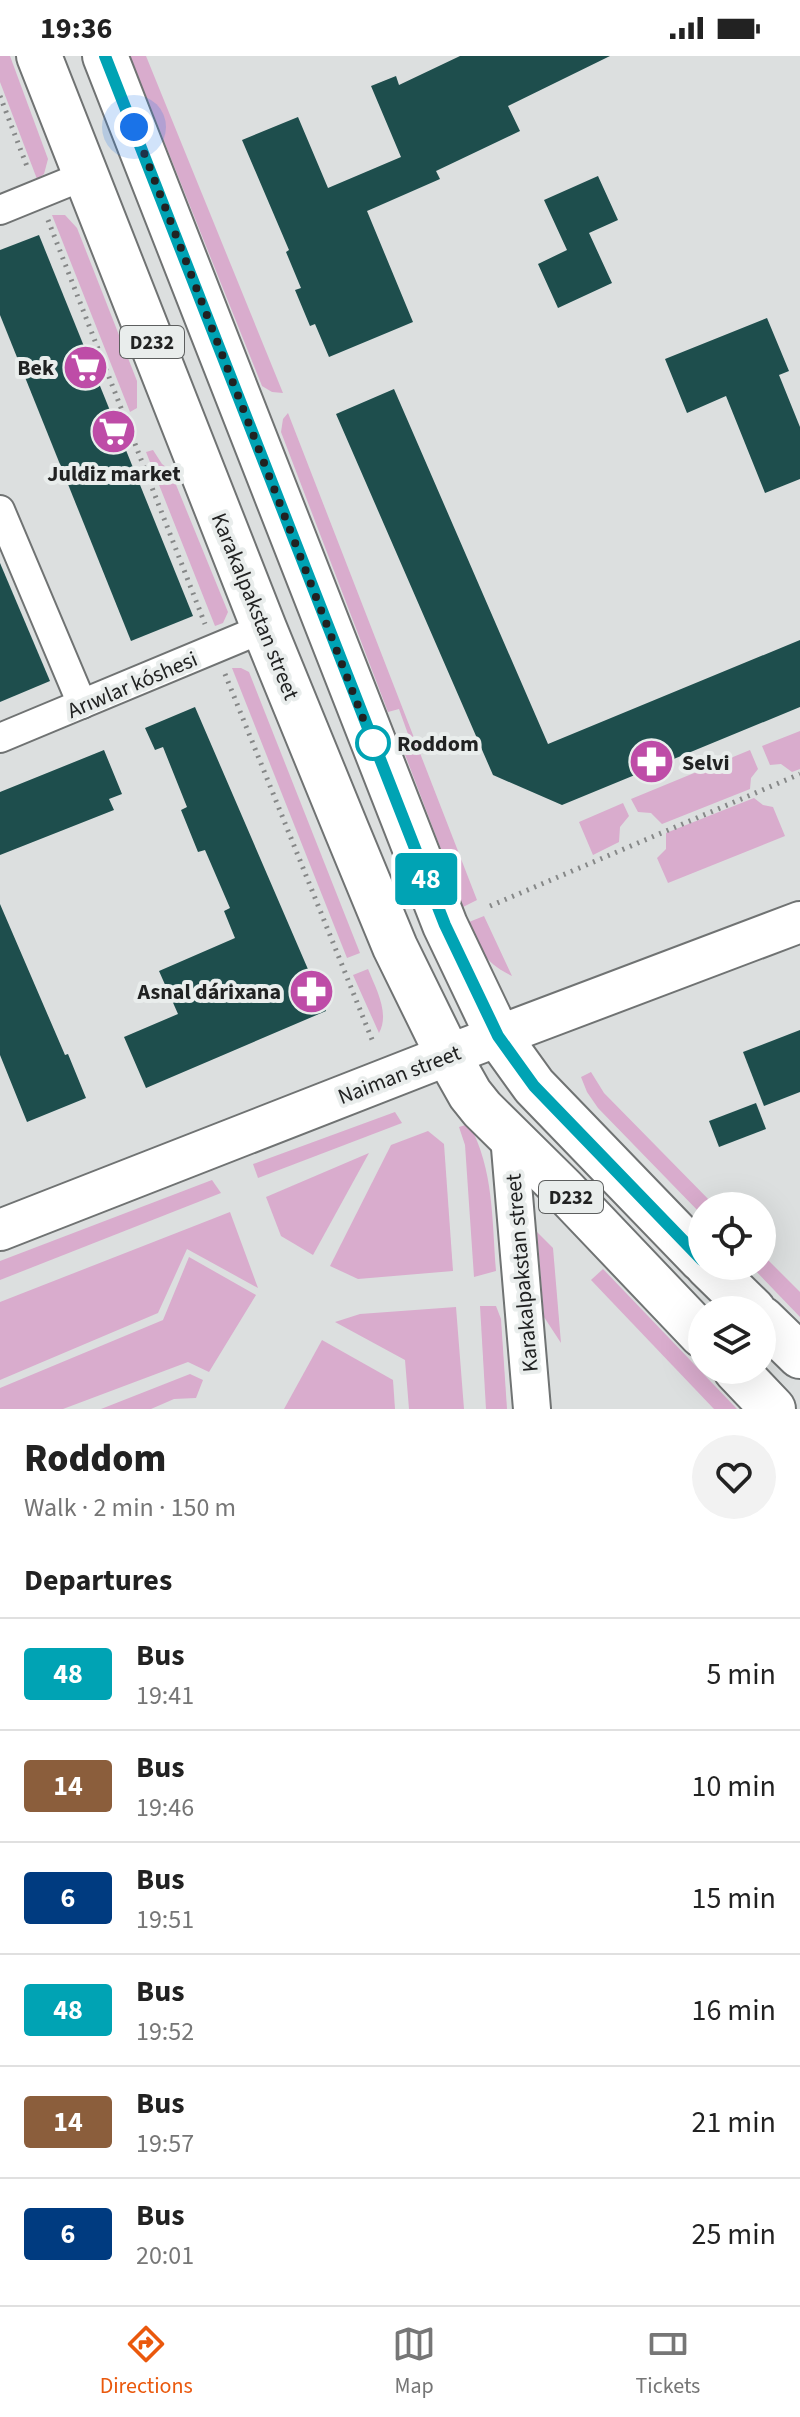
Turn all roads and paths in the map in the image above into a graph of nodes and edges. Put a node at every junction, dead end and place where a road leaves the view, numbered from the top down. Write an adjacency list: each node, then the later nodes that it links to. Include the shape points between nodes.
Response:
1 (39, 56): 4 (main road, Karakalpakstan street / D232)
2 (105, 56): 15 (main road, D232, via 439,911)
3 (0, 96): 5 (path)
4 (86, 175): 5 (street); 8 (main road, Karakalpakstan street / D232)
5 (38, 195): 6 (street); 9 (path)
6 (0, 210)
7 (0, 510): 10 (street)
8 (264, 628): 9 (street, Arıwlar kóshesi); 17 (main road, Karakalpakstan street / D232, via 395,947)
9 (215, 649): 10 (street, Arıwlar kóshesi); 16 (path)
10 (82, 704): 11 (street, Arıwlar kóshesi)
11 (0, 738)
12 (800, 774): 13 (path)
13 (490, 906)
14 (800, 922): 15 (main road, Naiman street)
15 (498, 1036): 17 (main road, Naiman street); 18 (main road, D232)
16 (373, 1042)
17 (448, 1055): 19 (main road, Karakalpakstan street / D232, via 470,1094); 20 (main road, Naiman street)
18 (552, 1104): 19 (main road); 21 (main road, D232)
19 (509, 1136): 24 (main road, Karakalpakstan street / D232); 28 (street, Karakalpakstan street / D232)
20 (0, 1230)
21 (688, 1245)
22 (722, 1280): 23 (main road)
23 (739, 1296)
24 (688, 1320)
25 (776, 1333): 26 (main road)
26 (800, 1356)
27 (749, 1384): 29 (main road)
28 (532, 1409)
29 (773, 1409)

